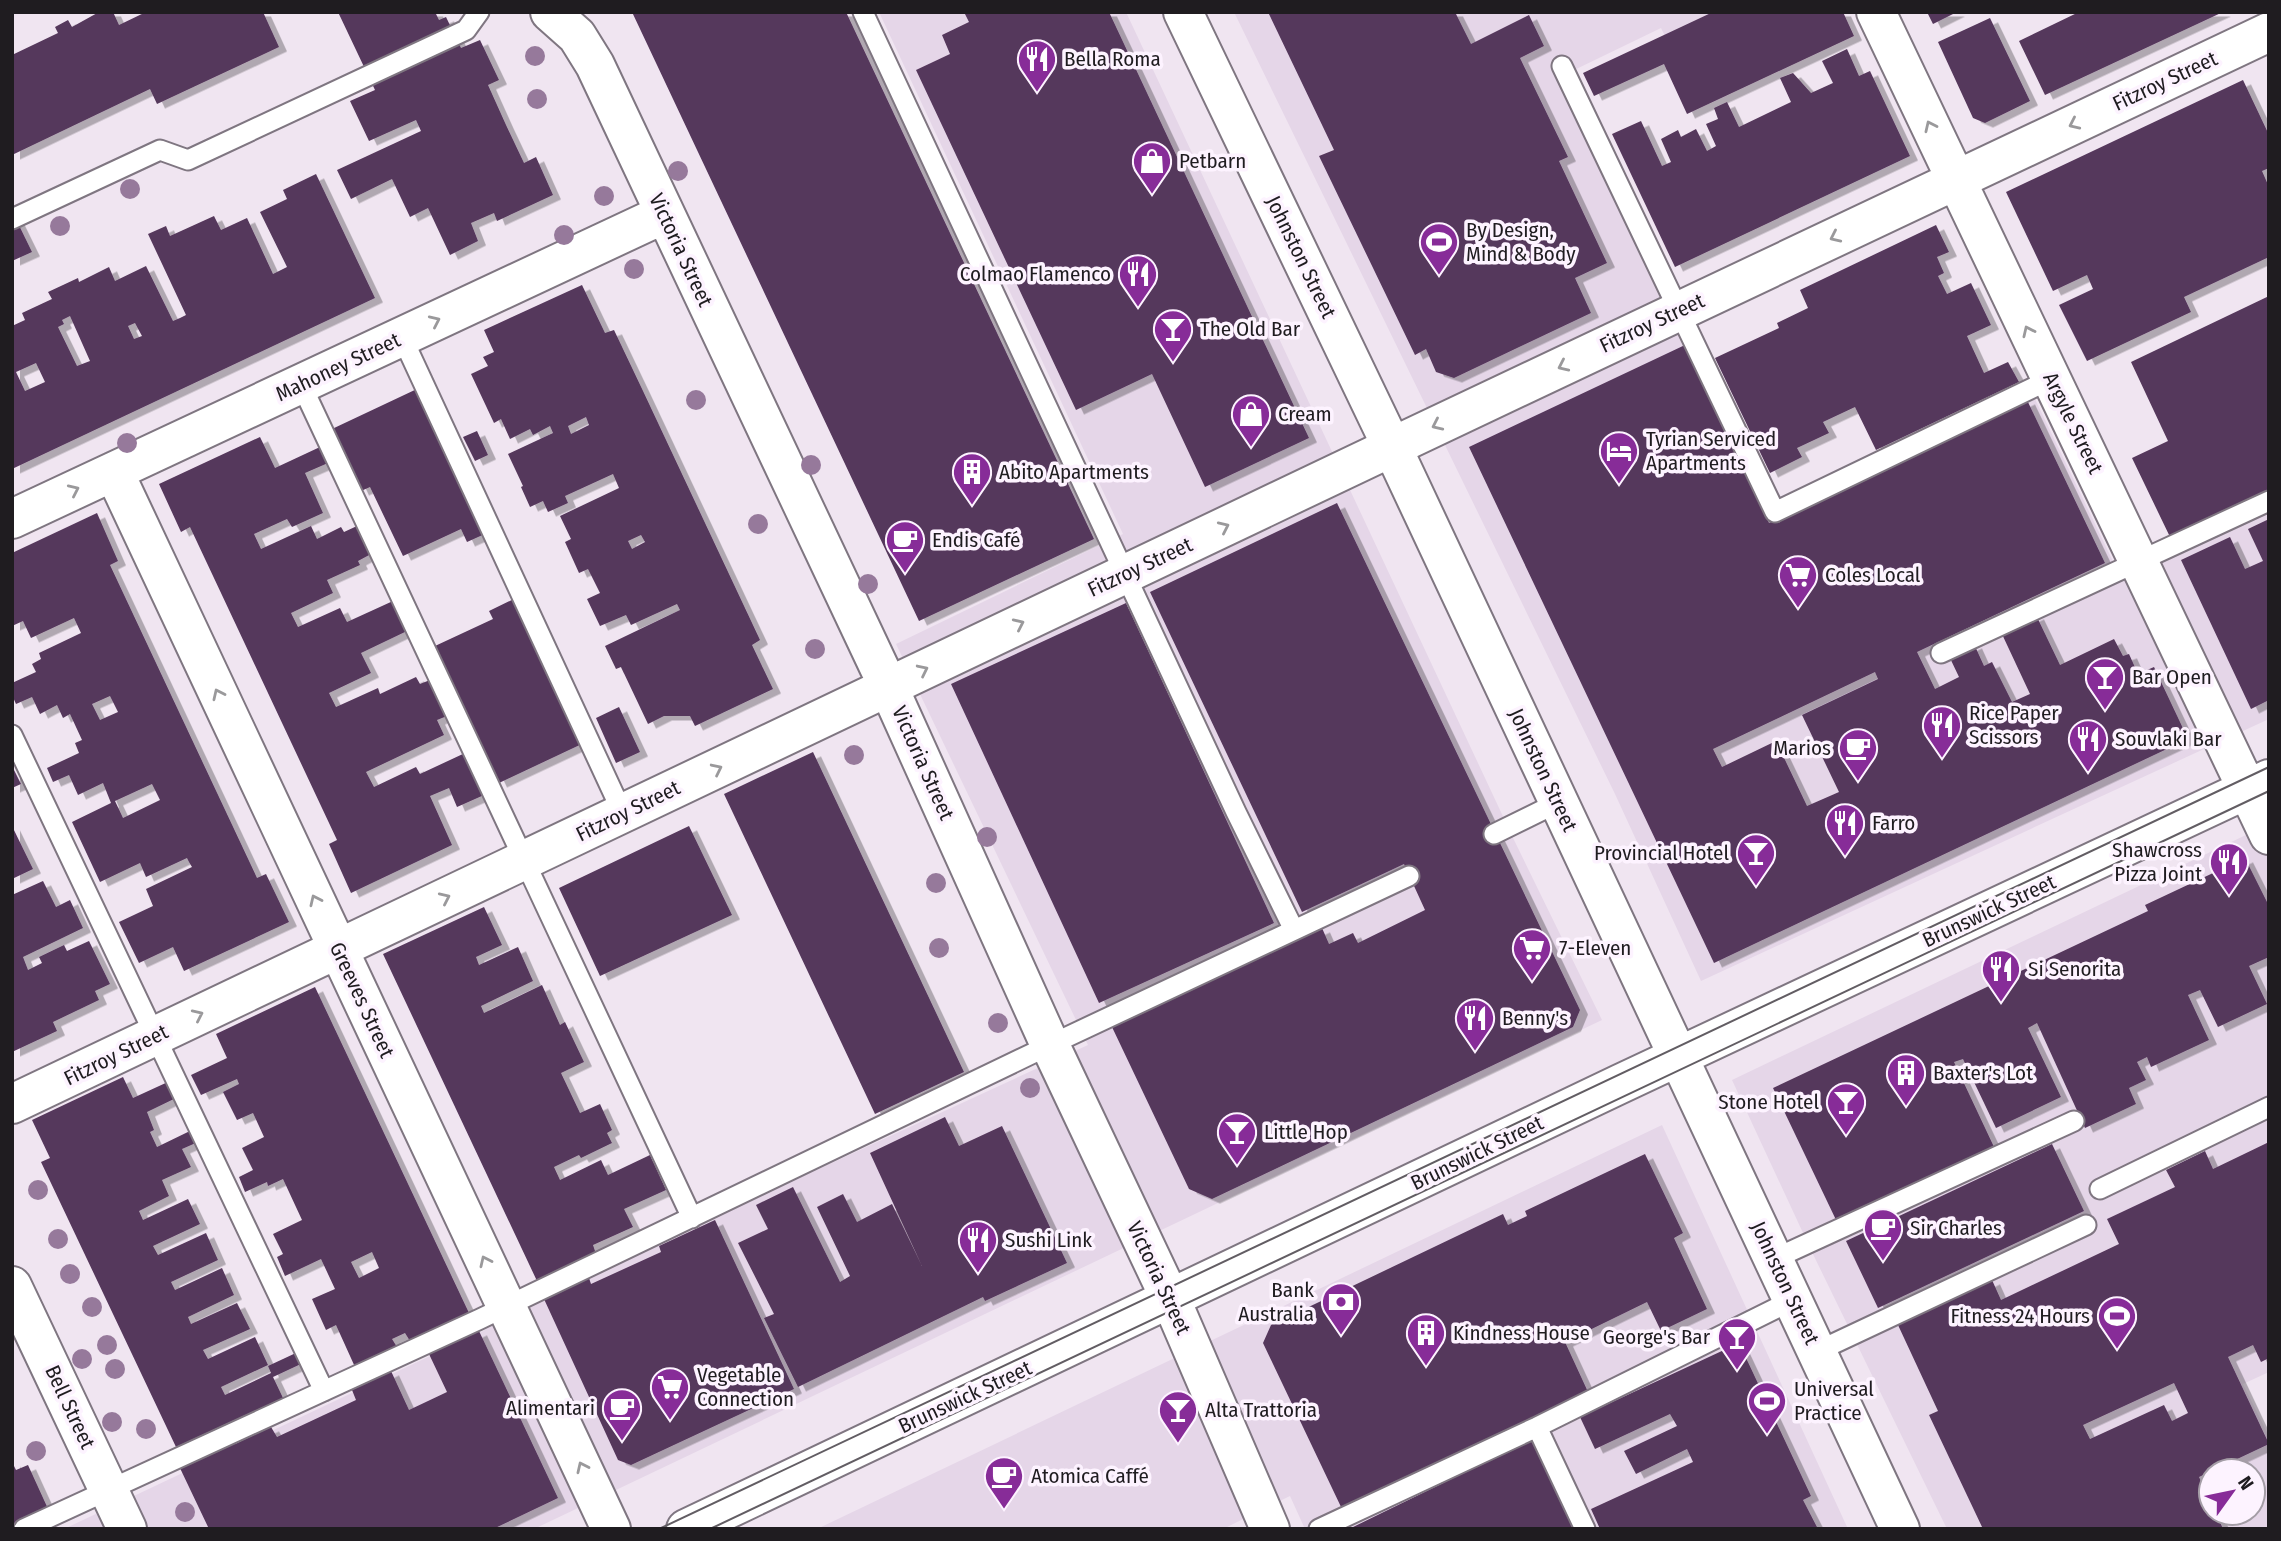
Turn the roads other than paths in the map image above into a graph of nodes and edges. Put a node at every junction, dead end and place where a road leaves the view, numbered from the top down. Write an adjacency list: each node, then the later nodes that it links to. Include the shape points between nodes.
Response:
1 (479, 12): 10 (lane, via 466,30 188,160 160,150)
2 (550, 12): 9 (street, Victoria Street, via 577,36 595,65)
3 (863, 12): 20 (lane)
4 (1183, 12): 15 (street, Johnston Street)
5 (1876, 12): 8 (street, Argyle Street, one-way to 5)
6 (2269, 32): 8 (street, Fitzroy Street, one-way to 8)
7 (1562, 66): 11 (lane)
8 (1956, 179): 11 (street, Fitzroy Street, one-way to 11); 13 (street, Argyle Street, one-way to 8)
9 (664, 214): 12 (street, Mahoney Street, one-way to 9); 22 (street, Victoria Street)
10 (12, 219)
11 (1678, 311): 13 (lane, via 1774,512); 15 (street, Fitzroy Street, one-way to 15)
12 (402, 337): 14 (street, Mahoney Street); 26 (lane)
13 (2051, 379): 19 (street, Argyle Street)
14 (301, 384): 16 (street, Mahoney Street); 29 (lane)
15 (1392, 447): 20 (street, Fitzroy Street, one-way to 15); 25 (street, Johnston Street)
16 (114, 472): 18 (street, Mahoney Street, one-way to 16); 32 (street, Greeves Street, one-way to 16)
17 (2269, 501): 19 (lane)
18 (12, 519)
19 (2140, 561): 21 (lane); 24 (street, Argyle Street)
20 (1125, 574): 22 (street, Fitzroy Street, one-way to 20); 31 (lane)
21 (1941, 653)
22 (888, 687): 26 (street, Fitzroy Street, one-way to 22); 34 (street, Victoria Street)
23 (12, 735): 33 (lane)
24 (2258, 784): 28 (street, Argyle Street); 35 (street, Brunswick Street)
25 (1559, 802): 27 (lane); 35 (street, Johnston Street)
26 (623, 814): 29 (street, Fitzroy Street)
27 (1494, 834)
28 (2269, 835)
29 (524, 861): 32 (street, Fitzroy Street, one-way to 29); 40 (lane)
30 (1409, 876): 31 (lane)
31 (1294, 930): 34 (lane)
32 (338, 949): 33 (street, Fitzroy Street, one-way to 32); 46 (street, Greeves Street, one-way to 32)
33 (154, 1037): 36 (street, Fitzroy Street); 48 (lane)
34 (1050, 1045): 40 (lane); 44 (street, Victoria Street)
35 (1679, 1056): 42 (street, Johnston Street); 44 (street, Brunswick Street)
36 (12, 1104)
37 (2269, 1107): 39 (lane)
38 (2074, 1121): 42 (lane)
39 (2100, 1189)
40 (692, 1217): 46 (lane)
41 (2086, 1225): 47 (lane)
42 (1774, 1259): 45 (street, Johnston Street)
43 (12, 1286): 50 (street, Bell Street)
44 (1170, 1299): 54 (street, Brunswick Street); 55 (street, Victoria Street)
45 (1793, 1300): 47 (street, Johnston Street); 49 (lane)
46 (506, 1307): 48 (lane); 53 (street, Greeves Street, one-way to 46)
47 (1818, 1351): 58 (street, Johnston Street)
48 (324, 1391): 50 (lane)
49 (1537, 1427): 56 (lane); 57 (lane)
50 (108, 1489): 51 (lane); 52 (street, Bell Street)
51 (24, 1529)
52 (127, 1529)
53 (611, 1529)
54 (685, 1529)
55 (1270, 1529)
56 (1319, 1529)
57 (1585, 1529)
58 (1900, 1529)

